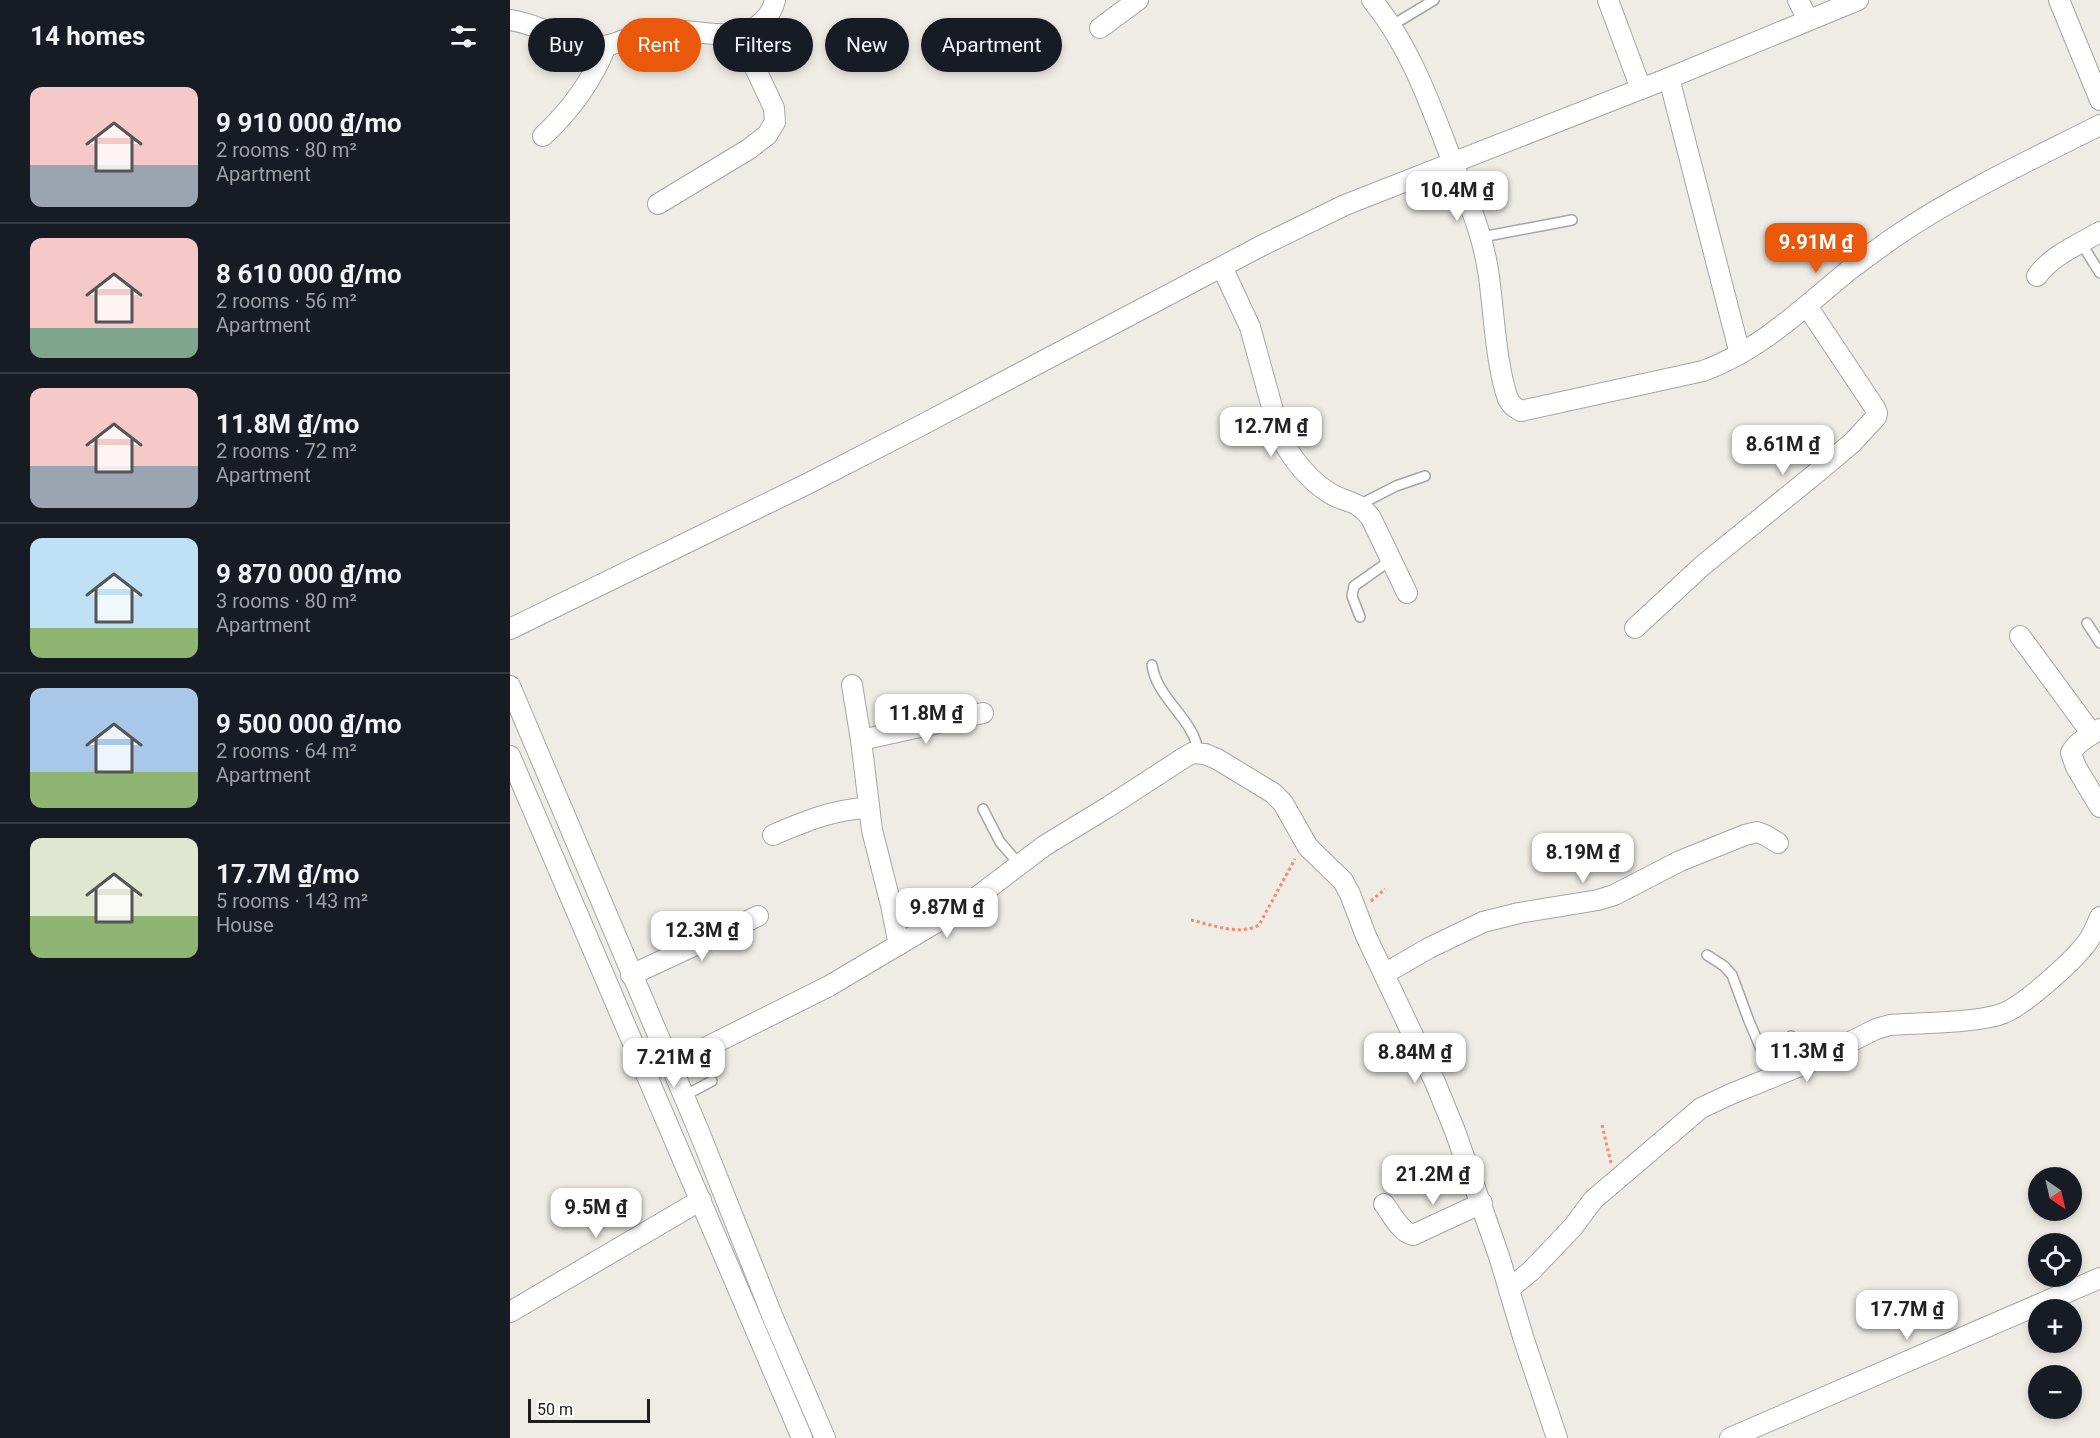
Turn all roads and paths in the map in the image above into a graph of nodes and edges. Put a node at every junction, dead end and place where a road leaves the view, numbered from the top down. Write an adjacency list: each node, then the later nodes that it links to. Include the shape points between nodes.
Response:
1 (775, 0): 9 (street)
2 (1138, 0): 13 (street)
3 (1372, 0): 12 (street)
4 (1434, 0): 12 (lane)
5 (1608, 0): 18 (street)
6 (1798, 0): 11 (street)
7 (1858, 0): 11 (street)
8 (2059, 0): 19 (street)
9 (766, 18)
10 (510, 20): 15 (street, via 584,45)
11 (1808, 20): 17 (street)
12 (1391, 27): 22 (street, via 1435,115)
13 (1100, 28)
14 (713, 33): 15 (street, via 666,31 631,36)
15 (606, 46): 21 (street, via 594,74 570,110)
16 (757, 72): 23 (street, via 774,108 776,122 767,135 749,150)
17 (1669, 78): 18 (street); 32 (street)
18 (1641, 89): 22 (street)
19 (2100, 100)
20 (2100, 125): 31 (street, via 1992,178 1930,215 1849,270)
21 (543, 136)
22 (1453, 163): 26 (street); 28 (street, via 1345,205)
23 (658, 204)
24 (1572, 220): 26 (lane)
25 (2100, 232): 27 (street)
26 (1482, 237): 32 (street, via 1508,399 1521,411 1703,371)
27 (2081, 243): 29 (lane); 30 (street, via 2042,268)
28 (1222, 267): 34 (street, via 1250,327 1285,446 1329,493); 40 (street, via 897,438)
29 (2100, 273)
30 (2037, 276)
31 (1807, 306): 32 (street); 39 (street, via 1875,408 1876,417 1853,442 1702,566)
32 (1740, 354)
33 (1425, 476): 34 (lane)
34 (1359, 505): 35 (street, via 1371,518)
35 (1391, 560): 36 (street); 37 (lane, via 1354,586 1352,596)
36 (1407, 593)
37 (1360, 617)
38 (2087, 623): 42 (lane)
39 (1635, 628)
40 (510, 629)
41 (2020, 636): 47 (street)
42 (2100, 643)
43 (1152, 665): 49 (lane, via 1157,684 1194,737)
44 (852, 685): 48 (street)
45 (510, 686): 64 (street)
46 (983, 713): 48 (street)
47 (2096, 732): 52 (street, via 2071,753)
48 (861, 740): 51 (street)
49 (1198, 753): 55 (street, via 1217,759 1273,793 1283,802); 57 (street, via 1185,757)
50 (510, 756): 67 (street)
51 (868, 807): 54 (street, via 819,817); 61 (street)
52 (2100, 807)
53 (983, 809): 57 (lane, via 1000,842)
54 (773, 836)
55 (1305, 842): 60 (path, via 1260,925 1251,930 1232,930); 63 (street, via 1343,881)
56 (1778, 843): 63 (street, via 1757,832 1680,861 1614,895 1484,922)
57 (1019, 864): 61 (street, via 969,903)
58 (758, 916): 64 (street)
59 (2100, 917): 66 (street, via 2090,939 2070,962 2004,1013 1890,1024)
60 (1191, 920)
61 (898, 945): 67 (street, via 802,1001)
62 (1707, 955): 68 (lane, via 1732,975)
63 (1384, 974): 74 (street, via 1435,1082)
64 (631, 975): 67 (street)
65 (1791, 1036): 66 (lane)
66 (1802, 1065): 68 (street)
67 (658, 1068): 70 (street); 73 (street)
68 (1773, 1077): 72 (street, via 1701,1108)
69 (712, 1081): 70 (lane)
70 (684, 1096): 80 (street)
71 (1602, 1125): 72 (path)
72 (1619, 1178): 77 (street)
73 (701, 1200): 78 (street); 79 (street)
74 (1482, 1203): 75 (street, via 1413,1235 1402,1228); 77 (street)
75 (1384, 1204)
76 (2100, 1278): 82 (street)
77 (1509, 1289): 81 (street)
78 (510, 1312)
79 (802, 1438)
80 (825, 1438)
81 (1557, 1438)
82 (1730, 1438)

